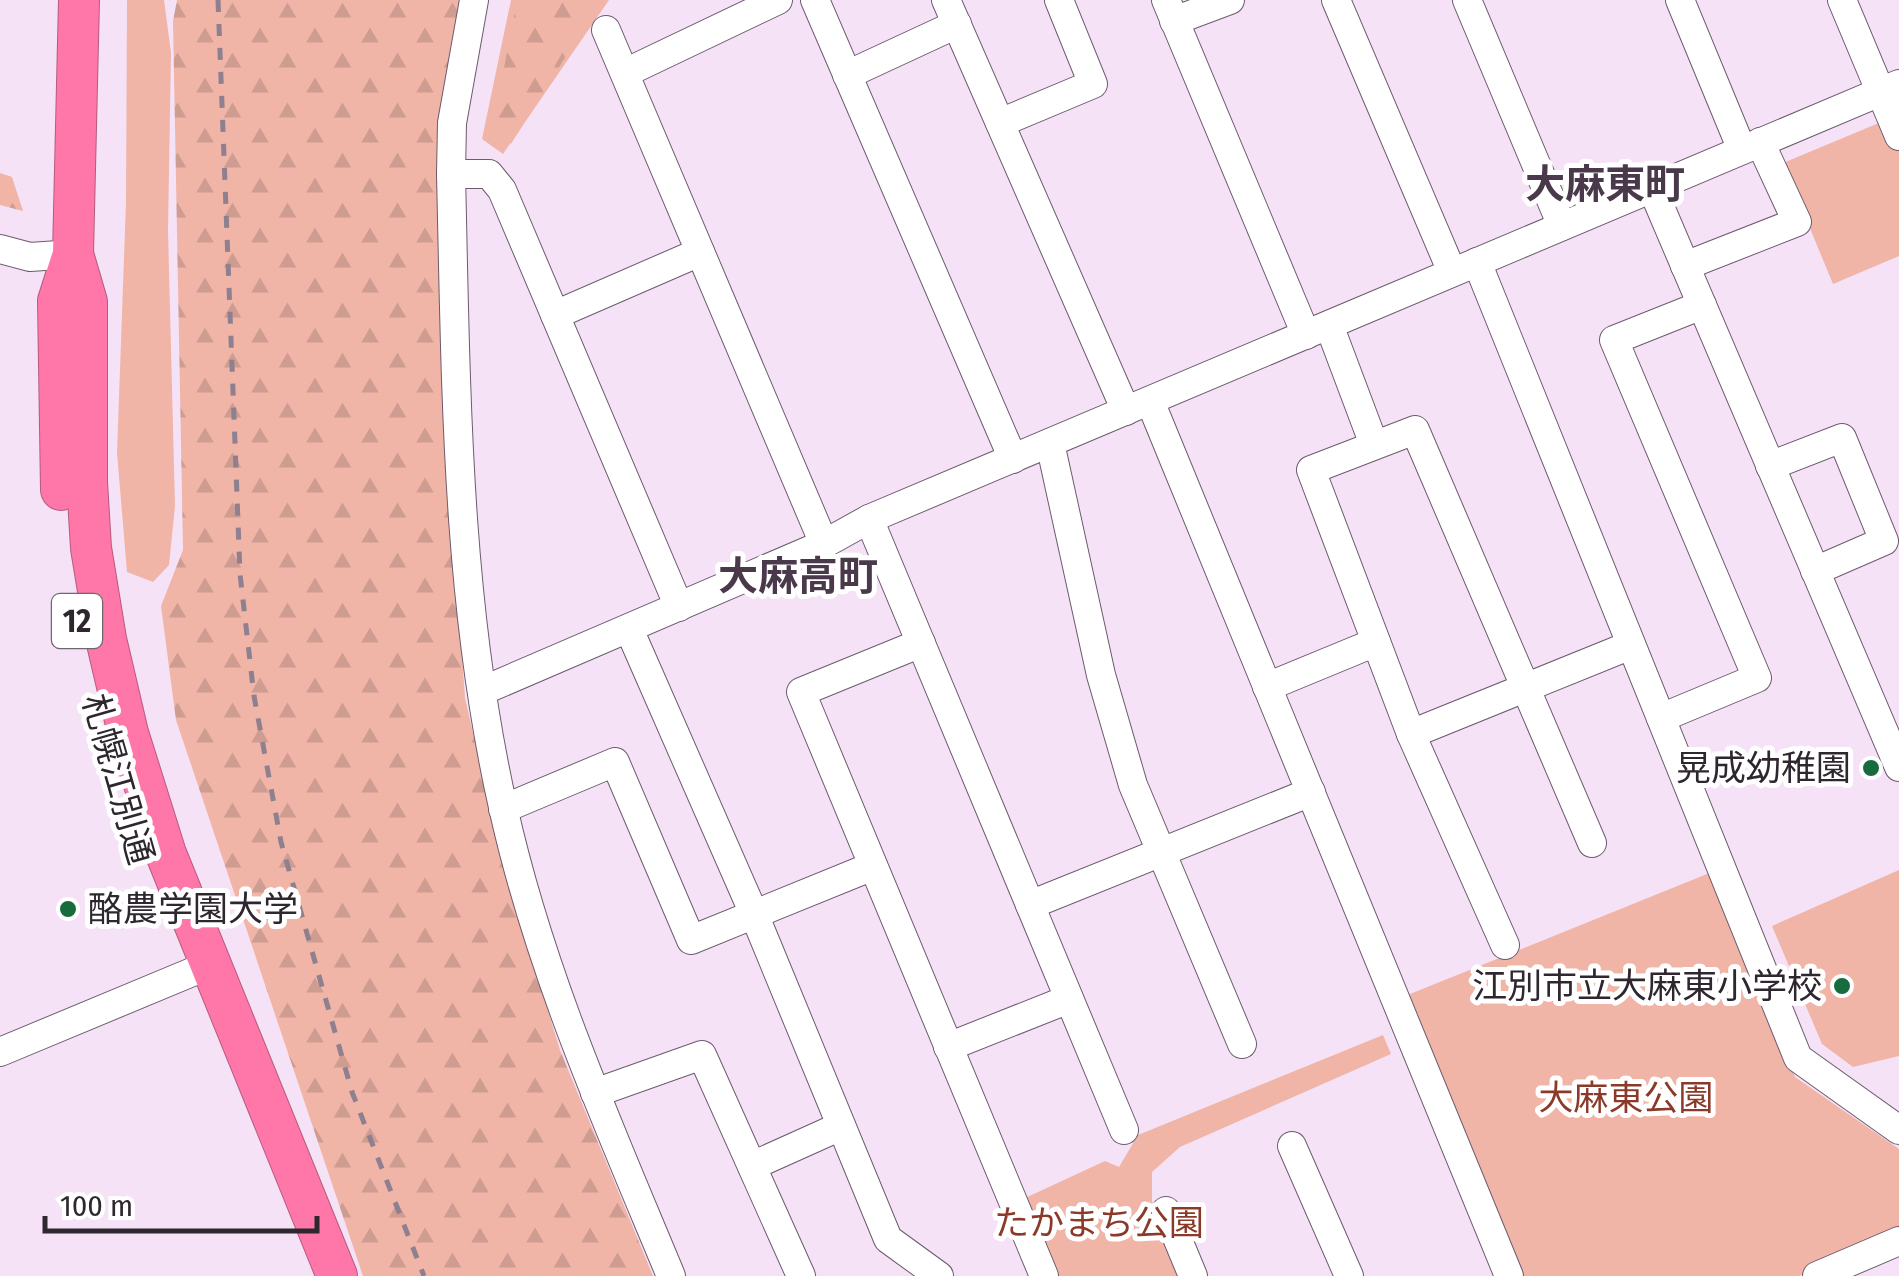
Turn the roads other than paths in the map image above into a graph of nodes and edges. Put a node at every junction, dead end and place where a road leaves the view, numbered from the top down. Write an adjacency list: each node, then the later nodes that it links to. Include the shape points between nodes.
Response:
1 (79, 0): 25 (highway, 札幌江別通 / 12)
2 (474, 0): 20 (street)
3 (778, 0): 14 (street)
4 (815, 0): 15 (street)
5 (1059, 0): 17 (street, via 1093,84)
6 (1230, 0): 11 (street)
7 (1336, 0): 27 (street)
8 (1467, 0): 22 (street)
9 (1680, 0): 19 (street)
10 (1842, 0): 16 (street)
11 (1170, 10): 30 (street)
12 (952, 12): 15 (street); 17 (street)
13 (606, 30): 14 (street)
14 (625, 74): 24 (street)
15 (847, 74): 34 (street)
16 (1890, 88): 18 (street); 19 (street)
17 (1000, 122): 31 (street)
18 (1899, 136)
19 (1751, 146): 21 (street); 26 (street, via 1796,222)
20 (450, 174): 29 (street, via 494,177); 46 (street, via 460,502)
21 (1652, 188): 22 (street); 26 (street)
22 (1562, 226): 27 (street)
23 (0, 249): 25 (street, via 30,257)
24 (700, 252): 29 (street); 37 (street)
25 (74, 254): 58 (highway, 札幌江別通 / 12, via 87,302 86,482 106,639)
26 (1685, 266): 28 (street)
27 (1465, 267): 30 (street); 43 (street)
28 (1702, 305): 35 (street); 47 (street, via 1614,340 1757,678)
29 (555, 315): 39 (street)
30 (1318, 330): 31 (street); 33 (street)
31 (1138, 406): 32 (street); 44 (street)
32 (1050, 442): 34 (street); 53 (street, via 1101,675)
33 (1373, 442): 41 (street, via 1311,470); 45 (street, via 1415,430)
34 (1013, 459): 36 (street)
35 (1770, 466): 38 (street); 38 (street, via 1842,438 1884,541)
36 (870, 519): 37 (street); 42 (street)
37 (824, 544): 39 (street)
38 (1815, 571): 49 (street)
39 (679, 606): 40 (street)
40 (629, 629): 46 (street); 56 (street)
41 (1376, 642): 44 (street); 48 (street)
42 (921, 644): 54 (street, via 801,692); 55 (street)
43 (1632, 645): 45 (street); 47 (street)
44 (1267, 687): 50 (street)
45 (1526, 690): 48 (street); 52 (street)
46 (482, 691): 51 (street)
47 (1661, 718): 66 (street, via 1798,1058)
48 (1411, 734): 57 (street)
49 (1899, 766)
50 (1311, 792): 53 (street); 80 (street)
51 (503, 810): 56 (street, via 615,762 691,940); 63 (street, via 532,921)
52 (1592, 843)
53 (1162, 851): 55 (street); 60 (street)
54 (873, 866): 56 (street); 61 (street)
55 (1030, 905): 59 (street)
56 (754, 914): 64 (street)
57 (1506, 945)
58 (198, 970): 62 (street); 72 (highway, 札幌江別通 / 12); 73 (highway, 札幌江別通 / 12)
59 (1069, 999): 61 (street); 65 (street)
60 (1242, 1044)
61 (948, 1047): 77 (street)
62 (0, 1052)
63 (595, 1093): 68 (street, via 702,1055); 74 (street)
64 (842, 1126): 68 (street); 76 (street, via 888,1238)
65 (1124, 1130)
66 (1899, 1130)
67 (1292, 1146): 79 (street)
68 (752, 1166): 75 (street)
69 (1166, 1211): 78 (street)
70 (1899, 1241): 71 (street)
71 (1828, 1274)
72 (310, 1276)
73 (337, 1276)
74 (671, 1276)
75 (801, 1276)
76 (939, 1276)
77 (1044, 1276)
78 (1193, 1276)
79 (1349, 1276)
80 (1509, 1276)

